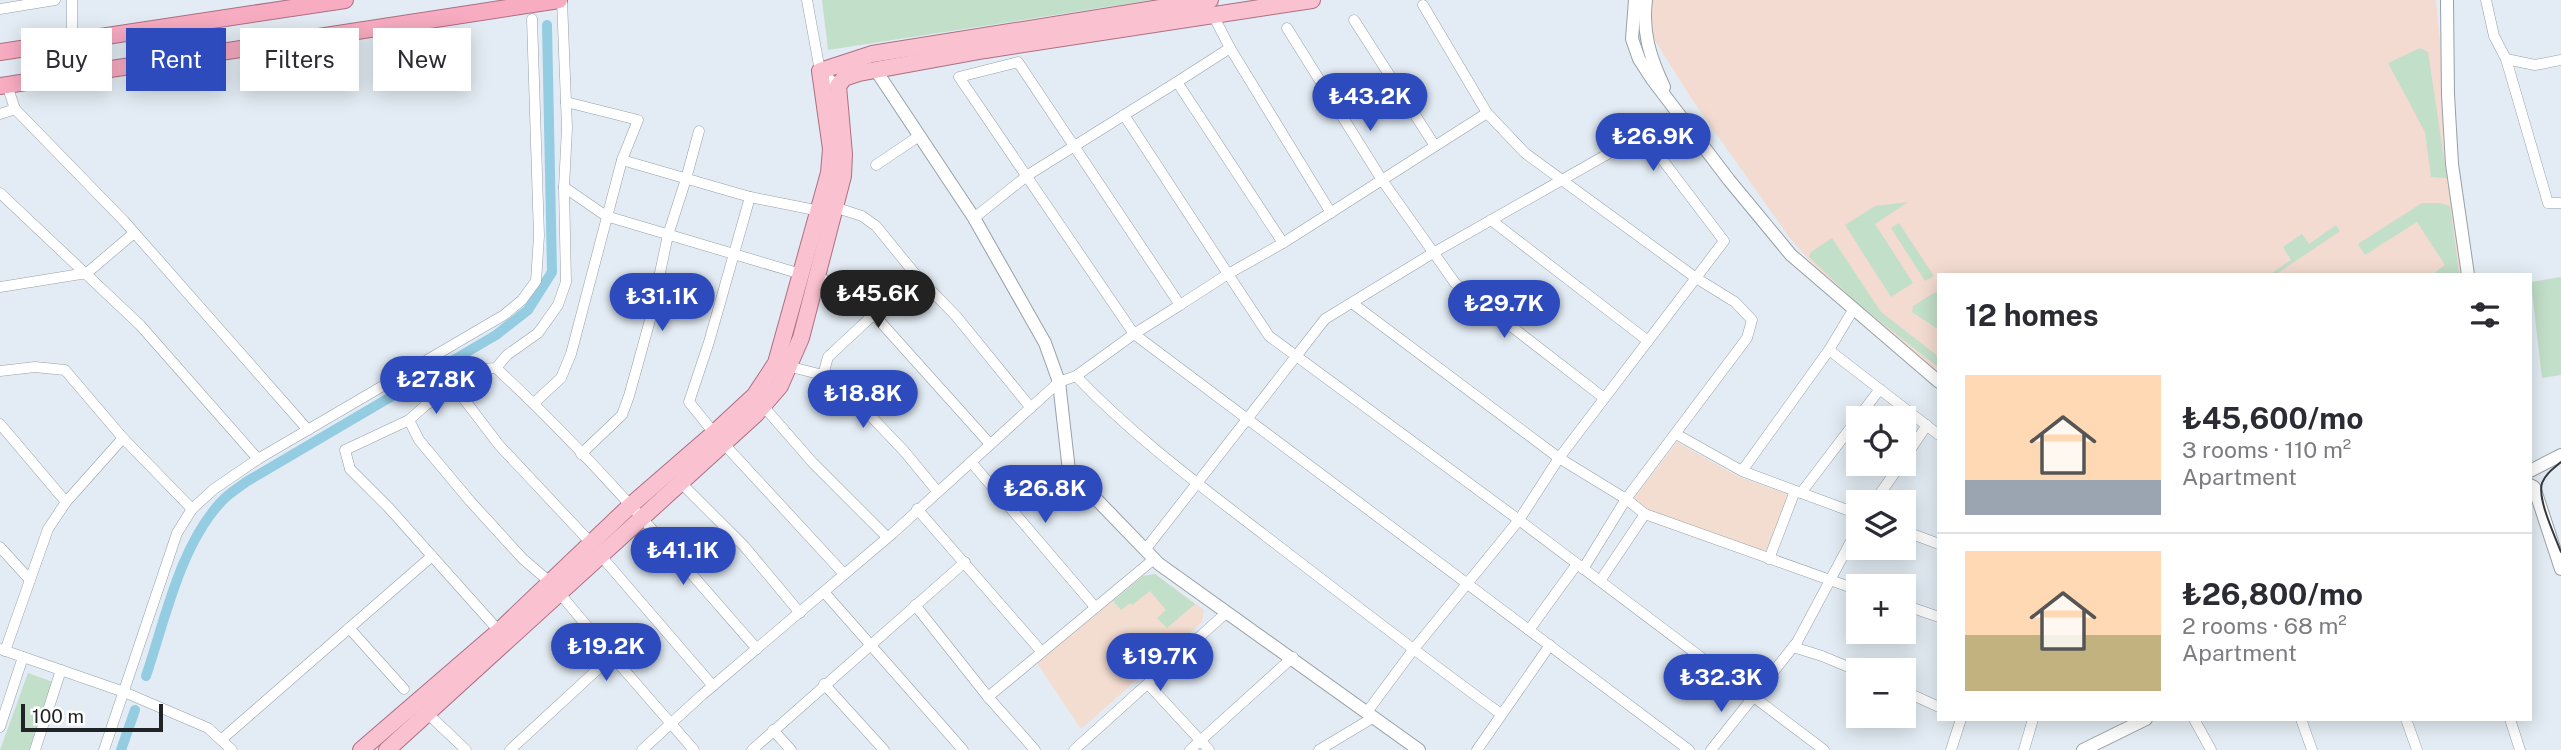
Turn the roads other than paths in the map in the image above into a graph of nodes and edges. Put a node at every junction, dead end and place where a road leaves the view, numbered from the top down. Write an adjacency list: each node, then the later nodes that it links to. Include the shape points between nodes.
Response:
1 (55, 0): 13 (street)
2 (72, 0): 16 (street)
3 (345, 0): 18 (highway)
4 (560, 0): 27 (highway); 29 (street)
5 (807, 0): 25 (street)
6 (1312, 0): 12 (main road)
7 (1635, 0): 34 (street, via 1632,38 1639,59)
8 (1646, 0): 34 (street, via 1643,22 1650,54)
9 (2447, 0): 61 (street, via 2452,164)
10 (2486, 0): 22 (street, via 2494,36)
11 (1423, 5): 31 (street)
12 (1212, 8): 19 (street); 24 (main road); 25 (main road, via 872,54)
13 (0, 9)
14 (532, 19): 93 (street, via 539,236 536,281 504,315)
15 (1354, 20): 38 (street)
16 (72, 28)
17 (1287, 28): 44 (street)
18 (112, 35)
19 (1230, 48): 26 (street); 51 (street)
20 (21, 49): 21 (highway)
21 (0, 52)
22 (2506, 59): 23 (street, via 2535,65); 48 (street, via 2548,203)
23 (2561, 60)
24 (875, 69): 28 (main road, via 844,78); 36 (street)
25 (820, 71): 28 (street); 50 (main road, via 831,149)
26 (1177, 82): 33 (street); 57 (street)
27 (4, 86): 30 (street)
28 (838, 86): 49 (main road, via 844,176)
29 (566, 102): 39 (street, via 638,120); 45 (street)
30 (15, 109): 32 (street); 55 (street)
31 (1486, 113): 38 (street); 43 (street, via 1525,153)
32 (0, 114)
33 (1124, 115): 37 (street); 63 (street)
34 (1683, 117): 70 (street, via 1791,255)
35 (698, 131): 42 (street)
36 (919, 136): 40 (street); 53 (street)
37 (1075, 145): 41 (street); 41 (street, via 1018,62 959,77); 69 (street)
38 (1435, 146): 44 (street)
39 (622, 160): 42 (street); 52 (street)
40 (876, 164)
41 (1028, 175): 53 (street); 72 (street)
42 (686, 179): 47 (street); 56 (street)
43 (1562, 179): 54 (street); 66 (street); 66 (street, via 1643,134 1724,241)
44 (1382, 180): 51 (street); 58 (street)
45 (564, 187): 52 (street); 77 (street, via 566,282 558,305 538,333)
46 (0, 193): 60 (street)
47 (750, 197): 50 (street); 59 (street)
48 (2561, 203)
49 (836, 208): 64 (street, via 876,226); 65 (main road)
50 (820, 211): 62 (main road)
51 (1331, 213): 57 (street)
52 (606, 216): 56 (street); 86 (street, via 571,355 561,378)
53 (974, 218): 82 (street, via 1045,343)
54 (1490, 220): 58 (street); 73 (street)
55 (134, 233): 60 (street); 93 (street)
56 (668, 235): 59 (street); 100 (street, via 650,320 622,415)
57 (1283, 243): 63 (street)
58 (1433, 253): 68 (street); 85 (street, via 1455,283)
59 (733, 255): 62 (street); 97 (street, via 689,402)
60 (87, 273): 67 (street); 103 (street, via 140,325)
61 (2468, 273)
62 (801, 274): 97 (main road, via 776,363)
63 (1228, 274): 69 (street); 75 (street, via 1269,336)
64 (916, 275): 71 (street); 88 (street)
65 (818, 278): 71 (street, via 850,288); 76 (main road)
66 (1696, 278): 73 (street); 95 (street, via 1735,302 1752,320 1747,338)
67 (0, 287)
68 (1352, 303): 75 (street, via 1325,319); 102 (street)
69 (1180, 305): 72 (street)
70 (1853, 310): 74 (street); 81 (street)
71 (874, 313): 79 (street, via 828,357); 99 (street)
72 (1134, 334): 80 (street); 89 (street)
73 (1648, 341): 85 (street)
74 (1829, 350): 83 (street); 105 (street)
75 (1297, 355): 89 (street); 120 (street)
76 (791, 367): 79 (street); 87 (main road)
77 (496, 368): 84 (street, via 468,376); 86 (street)
78 (0, 371): 96 (street, via 65,370)
79 (823, 375): 110 (street, via 842,386)
80 (1076, 376): 82 (street); 107 (street, via 1112,414)
81 (1937, 380)
82 (1059, 382): 88 (street); 127 (street, via 1069,471)
83 (1880, 389): 92 (street); 111 (street)
84 (457, 390): 90 (street, via 427,404); 125 (street, via 499,445)
85 (1604, 398): 102 (street)
86 (534, 403): 100 (street)
87 (764, 407): 97 (main road); 122 (street)
88 (1031, 408): 99 (street)
89 (1245, 419): 107 (street); 137 (street)
90 (410, 421): 128 (street, via 345,450 350,469); 139 (street, via 419,440 470,501)
91 (0, 424): 113 (street)
92 (1927, 425): 94 (street); 98 (street)
93 (308, 430): 103 (street)
94 (1937, 433)
95 (1676, 434): 105 (street); 112 (street)
96 (123, 438): 113 (street); 115 (street)
97 (719, 438): 108 (main road); 114 (main road); 133 (street)
98 (1916, 441)
99 (990, 444): 104 (street)
100 (581, 454): 114 (street)
101 (2561, 455): 106 (street)
102 (1559, 458): 112 (street); 120 (street)
103 (258, 459): 115 (street)
104 (971, 462): 110 (street); 142 (street)
105 (1742, 471): 111 (street)
106 (2532, 471)
107 (1196, 482): 127 (street); 155 (street)
108 (681, 483): 119 (main road); 144 (street, via 744,546)
109 (2532, 486): 132 (street)
110 (937, 491): 116 (street)
111 (1798, 492): 117 (street); 129 (street)
112 (1626, 499): 118 (street); 131 (street)
113 (66, 502): 134 (street, via 48,530)
114 (631, 505): 119 (street); 125 (main road)
115 (192, 509): 166 (street, via 177,533)
116 (917, 509): 122 (street); 130 (street)
117 (1846, 510)
118 (1645, 514): 129 (street); 135 (street)
119 (642, 518): 125 (main road); 153 (street)
120 (1519, 520): 131 (street); 137 (street)
121 (1916, 535): 123 (street)
122 (887, 537): 133 (street)
123 (1937, 543)
124 (0, 547): 134 (street)
125 (596, 550): 139 (main road); 164 (street)
126 (1846, 552): 136 (street)
127 (1149, 554): 142 (street); 145 (street)
128 (432, 556): 147 (street); 149 (street)
129 (1769, 559): 136 (street)
130 (965, 562): 141 (street); 156 (street)
131 (1580, 566): 135 (street); 148 (street)
132 (2561, 569)
133 (844, 574): 140 (street)
134 (30, 580): 154 (street)
135 (1600, 581): 169 (street)
136 (1831, 581): 138 (street); 152 (street)
137 (1468, 584): 148 (street); 155 (street)
138 (1846, 586)
139 (555, 589): 149 (main road); 157 (street); 171 (main road)
140 (824, 592): 144 (street); 150 (street)
141 (915, 605): 150 (street); 167 (street)
142 (1095, 607): 156 (street)
143 (1916, 610): 146 (street)
144 (800, 613): 153 (street)
145 (1226, 613): 159 (street); 163 (street)
146 (1937, 616)
147 (349, 628): 165 (street); 184 (street)
148 (1530, 630): 151 (street)
149 (499, 631): 191 (main road)
150 (871, 645): 162 (street); 200 (street)
151 (1550, 645): 172 (street); 208 (street)
152 (1793, 647): 160 (street); 169 (street)
153 (757, 649): 164 (street)
154 (3, 650): 158 (street)
155 (1413, 650): 172 (street); 173 (street)
156 (1041, 651): 167 (street)
157 (612, 656): 180 (street); 194 (street)
158 (23, 657): 161 (street); 182 (street)
159 (1293, 657): 173 (street); 185 (street)
160 (1846, 666)
161 (61, 670): 166 (street); 188 (street)
162 (824, 684): 183 (street); 199 (street)
163 (1148, 684): 185 (street); 202 (street)
164 (713, 686): 180 (street)
165 (404, 689)
166 (124, 692): 184 (street); 189 (street)
167 (988, 696): 201 (street)
168 (1916, 696): 170 (street)
169 (1755, 697): 187 (street); 209 (street)
170 (1937, 706)
171 (428, 714): 192 (main road); 193 (street)
172 (1501, 714): 207 (street)
173 (1370, 715): 205 (street); 206 (street)
174 (1960, 721): 210 (street)
175 (2032, 721): 211 (street)
176 (2195, 721): 213 (street)
177 (2302, 721): 214 (street)
178 (2407, 721): 215 (street)
179 (2511, 721): 216 (street)
180 (672, 723): 195 (street); 196 (street)
181 (2125, 724): 186 (street)
182 (0, 727)
183 (773, 730): 197 (street); 198 (street)
184 (222, 739): 190 (street)
185 (1200, 741): 203 (street); 204 (street)
186 (2102, 746): 212 (street)
187 (1716, 748)
188 (35, 750)
189 (104, 750)
190 (232, 750)
191 (362, 750)
192 (387, 750)
193 (466, 750)
194 (510, 750)
195 (642, 750)
196 (694, 750)
197 (752, 750)
198 (791, 750)
199 (884, 750)
200 (962, 750)
201 (1035, 750)
202 (1074, 750)
203 (1190, 750)
204 (1209, 750)
205 (1319, 750)
206 (1419, 750)
207 (1476, 750)
208 (1689, 750)
209 (1824, 750)
210 (1951, 750)
211 (2024, 750)
212 (2083, 750)
213 (2211, 750)
214 (2312, 750)
215 (2417, 750)
216 (2520, 750)

